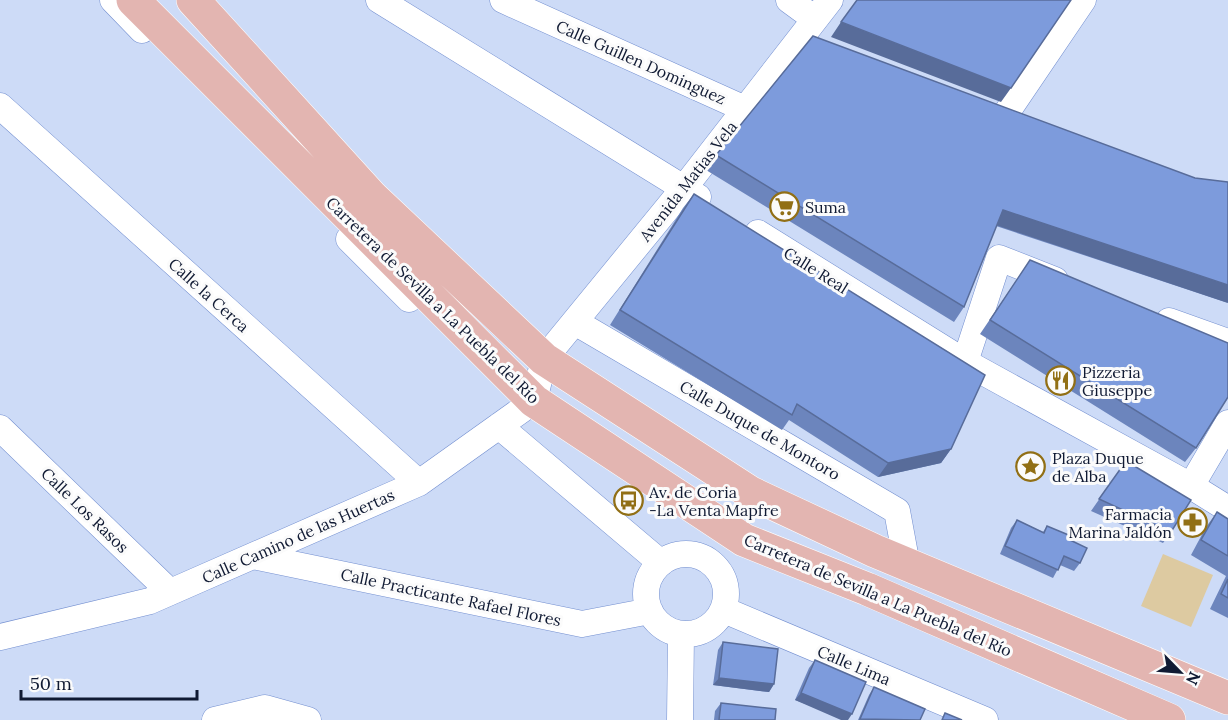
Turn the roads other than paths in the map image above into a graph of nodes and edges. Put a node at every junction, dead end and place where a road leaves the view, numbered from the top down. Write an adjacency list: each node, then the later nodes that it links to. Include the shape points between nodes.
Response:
1 (113, 0): 14 (street)
2 (133, 0): 20 (main road, Carretera de Sevilla a La Puebla del Río)
3 (193, 0): 18 (main road, Carretera de Sevilla a La Puebla del Río, via 372,196)
4 (380, 0): 12 (street, Calle Real)
5 (503, 0): 10 (street, Calle Guillen Dominguez)
6 (789, 0): 8 (street)
7 (1083, 0): 11 (street)
8 (818, 24): 10 (street, Avenida Matias Vela)
9 (0, 106): 24 (street, Calle la Cerca)
10 (745, 109): 12 (street, Avenida Matias Vela)
11 (1005, 118)
12 (684, 188): 16 (street, Avenida Matias Vela); 19 (street, Calle Real)
13 (1082, 290): 19 (street, via 999,258)
14 (408, 299): 20 (main road)
15 (1149, 314): 17 (street)
16 (575, 322): 18 (street, Avenida Matias Vela); 29 (street, Calle Duque de Montoro, via 897,511)
17 (1228, 342)
18 (544, 359): 20 (street); 29 (main road, Carretera de Sevilla a La Puebla del Río, via 751,493)
19 (965, 362): 25 (street, Calle Real)
20 (525, 392): 22 (street, Calle Camino de las Huertas); 40 (main road, Carretera de Sevilla a La Puebla del Río, via 744,540 867,588)
21 (1228, 423): 25 (street)
22 (499, 426): 24 (street, Calle Camino de las Huertas); 28 (street)
23 (0, 428): 30 (street, Calle Los Rasos)
24 (418, 483): 27 (street, Calle Camino de las Huertas)
25 (1191, 486): 26 (street, Calle Real)
26 (1228, 509)
27 (253, 556): 30 (street, Calle Camino de las Huertas); 32 (street, Calle Practicante Rafael Flores, via 582,624)
28 (661, 563): 31 (street, via 686,554 711,562 725,584); 32 (street, via 647,585)
29 (908, 565): 35 (main road, Carretera de Sevilla a La Puebla del Río)
30 (170, 592): 34 (street, Calle Camino de las Huertas, via 150,602)
31 (724, 610): 33 (street, via 706,629); 39 (street, Calle Lima)
32 (650, 611): 33 (street, via 668,630)
33 (681, 634): 38 (street)
34 (0, 637)
35 (1228, 698)
36 (215, 720): 37 (street, via 265,708)
37 (308, 720)
38 (681, 720)
39 (985, 720)
40 (1169, 720)

